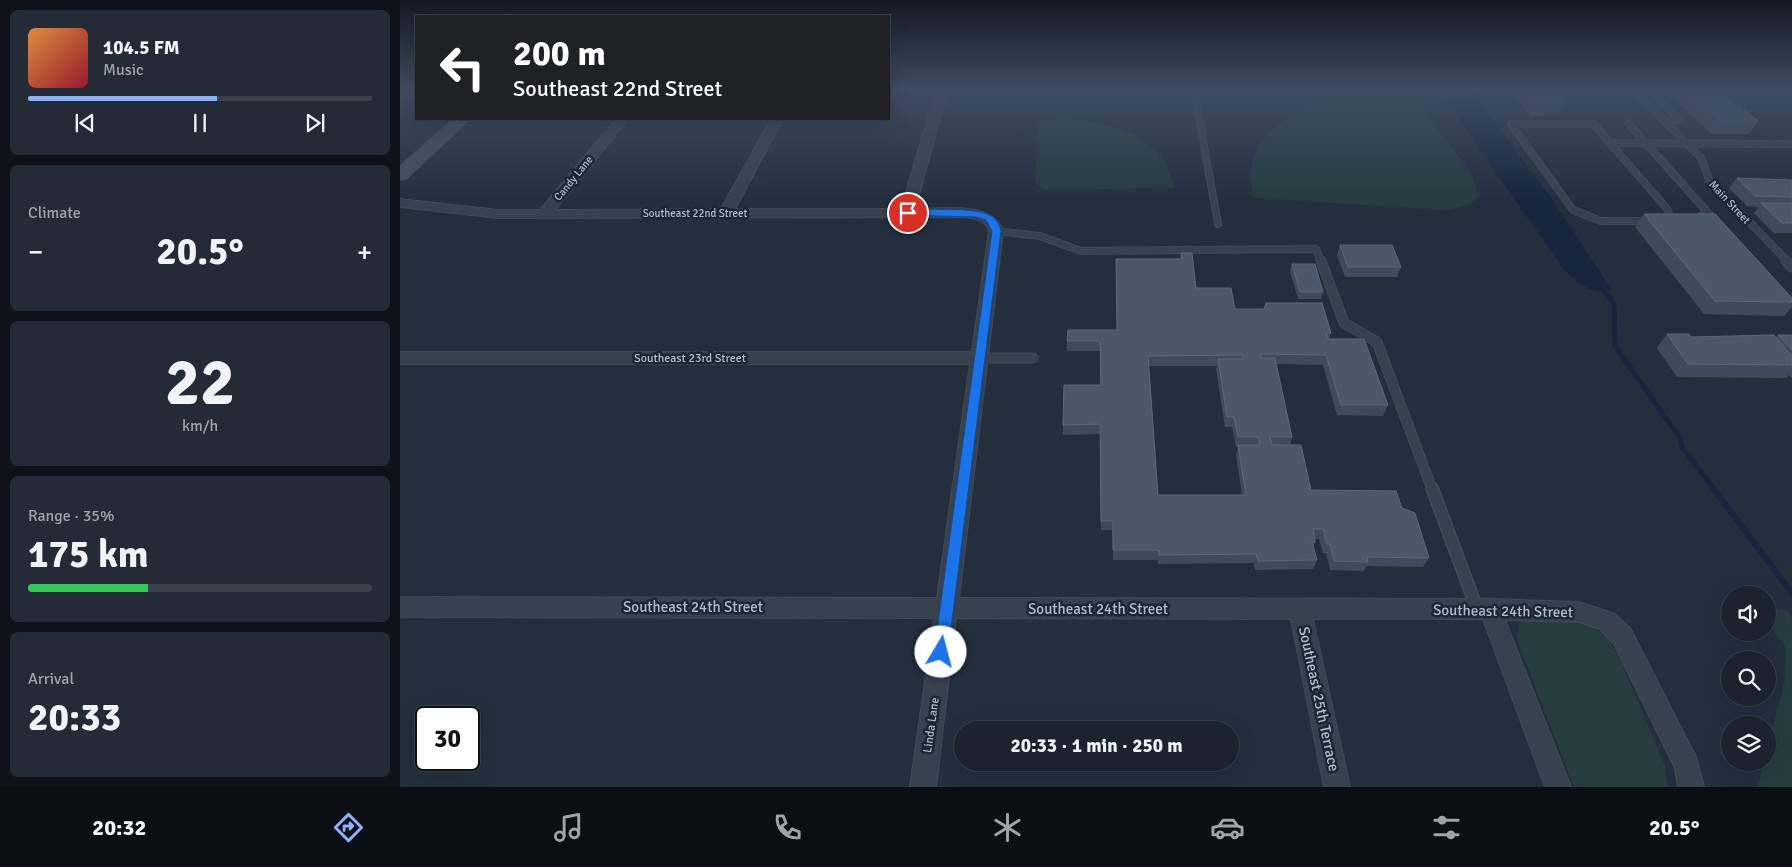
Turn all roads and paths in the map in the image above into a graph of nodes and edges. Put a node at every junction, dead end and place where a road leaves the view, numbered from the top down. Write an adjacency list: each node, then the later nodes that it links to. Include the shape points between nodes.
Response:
1 (453, 127): 14 (street)
2 (616, 127): 18 (street, Candy Lane)
3 (773, 127): 16 (street)
4 (932, 127): 17 (street)
5 (1201, 127): 22 (lane)
6 (1513, 127): 19 (lane, via 1573,210 1587,219 1604,222 1663,220)
7 (1596, 127): 10 (lane)
8 (1631, 127): 11 (lane)
9 (1670, 127): 12 (lane, Main Street)
10 (1610, 143): 11 (lane); 19 (lane)
11 (1646, 143): 12 (lane); 21 (lane, via 1710,215)
12 (1686, 144): 13 (lane); 24 (lane, Main Street, via 1702,160 1709,180)
13 (1792, 144)
14 (400, 175)
15 (400, 202): 18 (street, Southeast 22nd Street, via 469,212)
16 (726, 213): 17 (street, Southeast 22nd Street); 18 (street, Southeast 22nd Street)
17 (908, 213): 23 (street, Southeast 22nd Street, via 964,213)
18 (544, 214)
19 (1670, 215): 20 (lane)
20 (1678, 215)
21 (1694, 215)
22 (1218, 224)
23 (993, 225): 26 (street, Linda Lane); 30 (lane, via 1040,236 1081,251 1316,249 1344,323 1377,342)
24 (1792, 268)
25 (400, 358): 26 (street, Southeast 23rd Street)
26 (979, 358): 27 (lane); 29 (street, Linda Lane)
27 (1033, 358)
28 (400, 607): 29 (street, Southeast 24th Street)
29 (947, 608): 31 (street, Southeast 24th Street); 32 (street, Linda Lane)
30 (1484, 609): 31 (street, Southeast 24th Street); 34 (street); 35 (street, Southeast 24th Street, via 1579,612 1607,621 1622,636 1687,766)
31 (1300, 611): 33 (street, Southeast 25th Terrace)
32 (923, 787)
33 (1337, 787)
34 (1558, 787)
35 (1691, 787)

